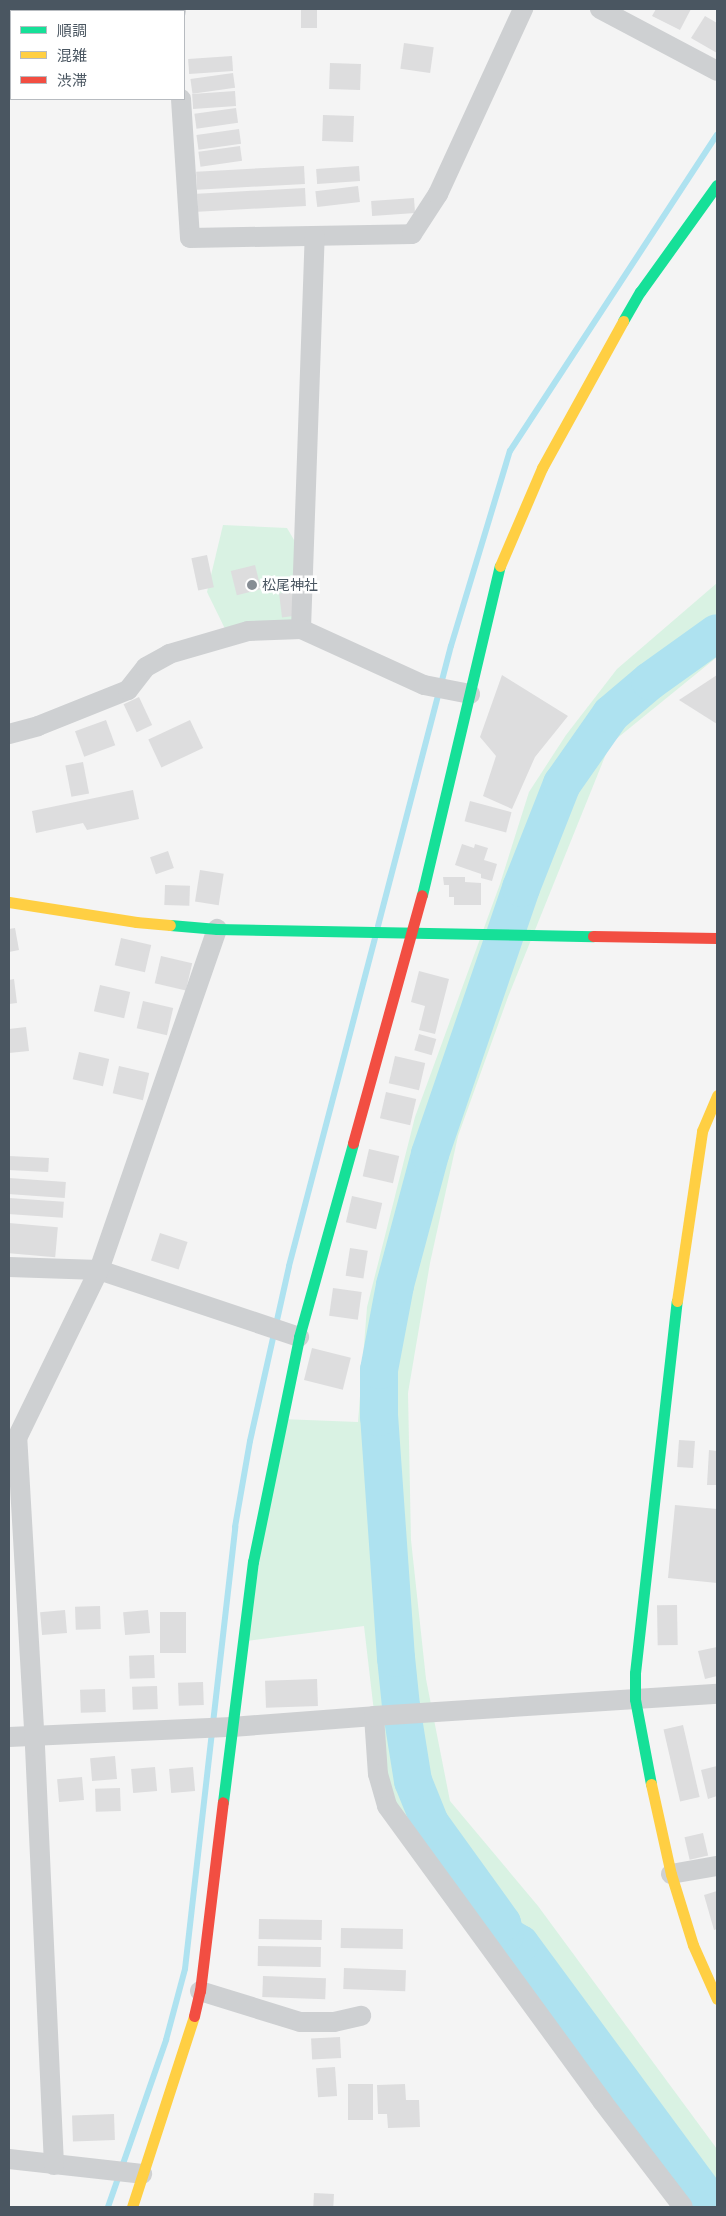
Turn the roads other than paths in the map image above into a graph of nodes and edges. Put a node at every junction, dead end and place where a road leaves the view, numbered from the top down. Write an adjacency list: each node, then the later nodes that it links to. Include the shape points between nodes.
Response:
1 (523, 9): 6 (street, via 438,194 412,234)
2 (600, 9): 3 (street)
3 (717, 71)
4 (181, 100): 6 (street, via 190,238)
5 (717, 185): 8 (street, via 640,292 542,468 498,572)
6 (315, 236): 7 (street)
7 (301, 629): 8 (street, via 424,685); 9 (street, via 248,631 169,654 146,667 128,690 38,726)
8 (470, 694): 12 (street)
9 (9, 734)
10 (9, 902): 11 (street, via 136,922)
11 (217, 929): 12 (street); 16 (street)
12 (413, 931): 13 (street); 17 (street)
13 (717, 938)
14 (717, 1095): 19 (street, via 702,1131 670,1348)
15 (9, 1267): 16 (street)
16 (98, 1270): 17 (street); 22 (street, via 17,1438)
17 (299, 1337): 21 (street, via 254,1562)
18 (717, 1694): 19 (street)
19 (635, 1698): 20 (street); 25 (street)
20 (374, 1716): 21 (street); 33 (street, via 378,1774 387,1806)
21 (232, 1727): 22 (street); 26 (street)
22 (34, 1735): 23 (street); 30 (street)
23 (9, 1737)
24 (717, 1866): 25 (street)
25 (671, 1874): 27 (street, via 693,1945)
26 (200, 1991): 28 (street, via 300,2022 334,2022); 31 (street, via 193,2022)
27 (717, 1999)
28 (361, 2016)
29 (9, 2160): 30 (street)
30 (54, 2165): 31 (street)
31 (142, 2174): 32 (street)
32 (132, 2207)
33 (683, 2207)

